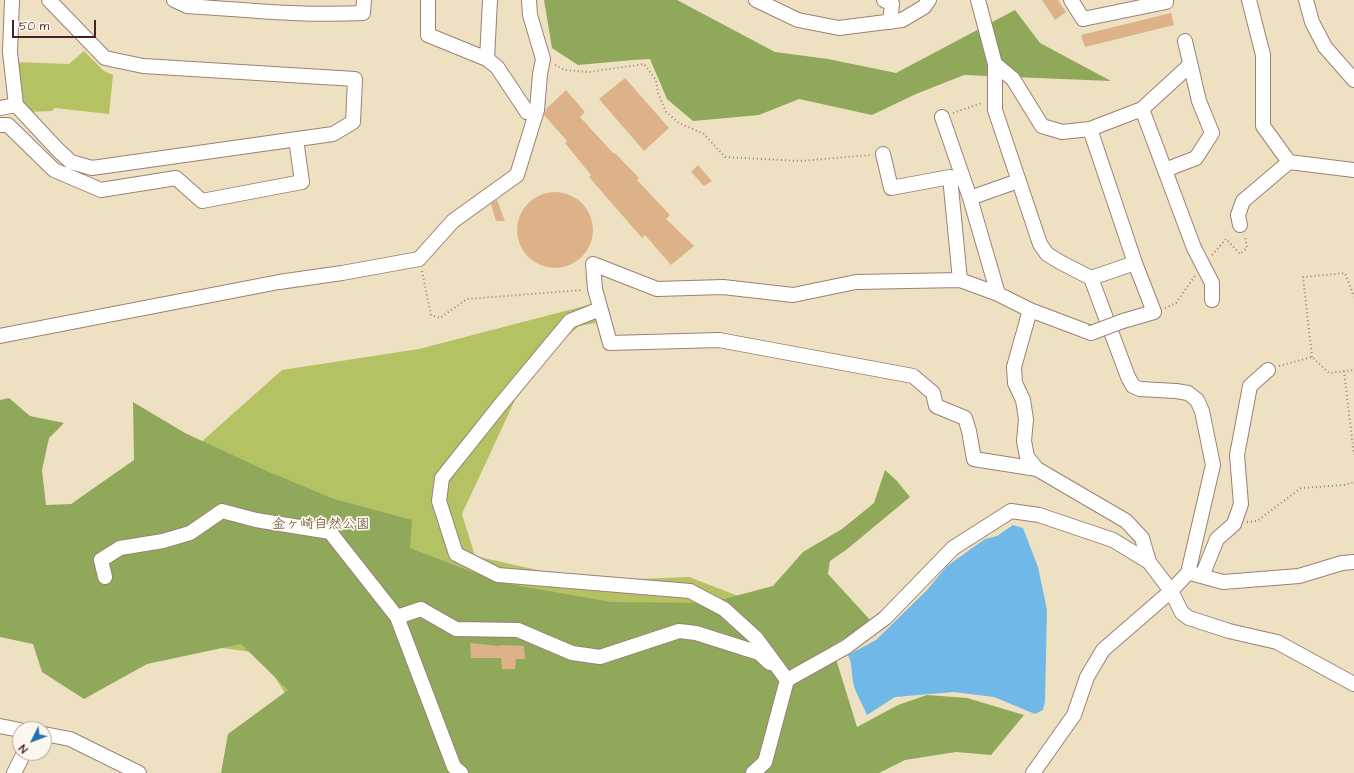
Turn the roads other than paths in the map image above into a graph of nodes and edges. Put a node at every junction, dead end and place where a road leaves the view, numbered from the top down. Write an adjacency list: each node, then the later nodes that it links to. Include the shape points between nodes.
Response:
1 (49, 0): 30 (street, via 105,58 143,66 355,79 353,122 333,134)
2 (174, 0): 3 (street, via 187,6 333,14 362,13)
3 (364, 0)
4 (428, 0): 18 (street, via 428,35)
5 (490, 0): 18 (street)
6 (529, 0): 26 (street, via 530,15 543,59)
7 (756, 0): 16 (street, via 798,20 839,28)
8 (884, 0): 16 (street, via 892,4)
9 (929, 0): 16 (street, via 924,7 902,20)
10 (978, 0): 19 (street)
11 (1071, 0): 12 (street, via 1083,20)
12 (1166, 0)
13 (1249, 0): 32 (street, via 1263,55 1263,126)
14 (1306, 0): 22 (street, via 1312,22 1325,47)
15 (8, 8): 21 (street, via 10,52)
16 (890, 22)
17 (1184, 40): 20 (street)
18 (487, 59): 26 (street, via 497,67 527,112)
19 (995, 64): 29 (street, via 1013,79 1042,126 1062,132); 35 (street, via 995,110)
20 (1190, 65): 25 (street); 33 (street, via 1199,101 1212,133 1196,158)
21 (6, 73): 23 (street)
22 (1354, 80)
23 (16, 105): 24 (street); 30 (street, via 71,162 92,168)
24 (0, 108)
25 (1142, 109): 29 (street); 33 (street)
26 (537, 110): 45 (street, via 517,175 453,221 419,259 280,282)
27 (942, 117): 36 (street)
28 (0, 125): 30 (street, via 8,125 54,170 101,190 176,178 202,202 302,182)
29 (1090, 129): 38 (street)
30 (296, 139)
31 (883, 154): 40 (street, via 891,188 950,177)
32 (1289, 162): 34 (street); 37 (street, via 1243,201 1238,215)
33 (1165, 170): 42 (street, via 1194,248 1212,283)
34 (1354, 170)
35 (1018, 180): 36 (street); 39 (street, via 1040,244 1047,254)
36 (970, 198): 41 (street)
37 (1240, 225)
38 (1136, 263): 39 (street); 44 (street, bridge, via 1154,312 1091,333)
39 (1091, 278): 50 (street, via 1132,386 1188,393 1197,400 1202,411 1213,464)
40 (960, 280): 41 (street); 43 (street, via 856,282 792,295 723,287 657,289 593,264)
41 (998, 294): 44 (street)
42 (1212, 300)
43 (600, 309): 47 (street, via 610,343 719,340 914,376 933,393 936,406 965,418 974,459); 55 (street, via 570,321 442,478 439,501 456,554 498,575 690,590 724,609 756,638)
44 (1030, 310): 47 (street, via 1014,367 1015,383 1023,400 1026,419 1024,441 1027,457)
45 (0, 336)
46 (1268, 370): 51 (street, via 1250,386 1237,455 1241,504 1234,524 1217,539)
47 (1037, 469): 48 (street, via 1126,521 1142,538)
48 (1149, 562): 53 (street); 55 (street, via 1113,540 1038,515 1011,511 953,548 885,618 846,647)
49 (1354, 562): 51 (street, via 1299,576 1223,582)
50 (1188, 573): 51 (street); 53 (street)
51 (1202, 576)
52 (105, 577): 54 (street, via 101,560 120,548 163,541 190,533 222,511 256,520 330,532)
53 (1171, 591): 56 (street, via 1182,613 1189,618 1229,631 1277,642); 65 (street, via 1103,650 1087,677 1074,715)
54 (397, 617): 55 (street, via 421,609 456,629 518,630 572,653 600,657 679,631 696,633 759,653); 63 (street, via 454,767)
55 (787, 680): 64 (street, via 765,762)
56 (1354, 684)
57 (0, 726): 58 (street)
58 (12, 728)
59 (52, 736): 62 (street, via 70,739)
60 (20, 761): 61 (street)
61 (14, 773)
62 (139, 773)
63 (461, 773)
64 (753, 773)
65 (1033, 773)

